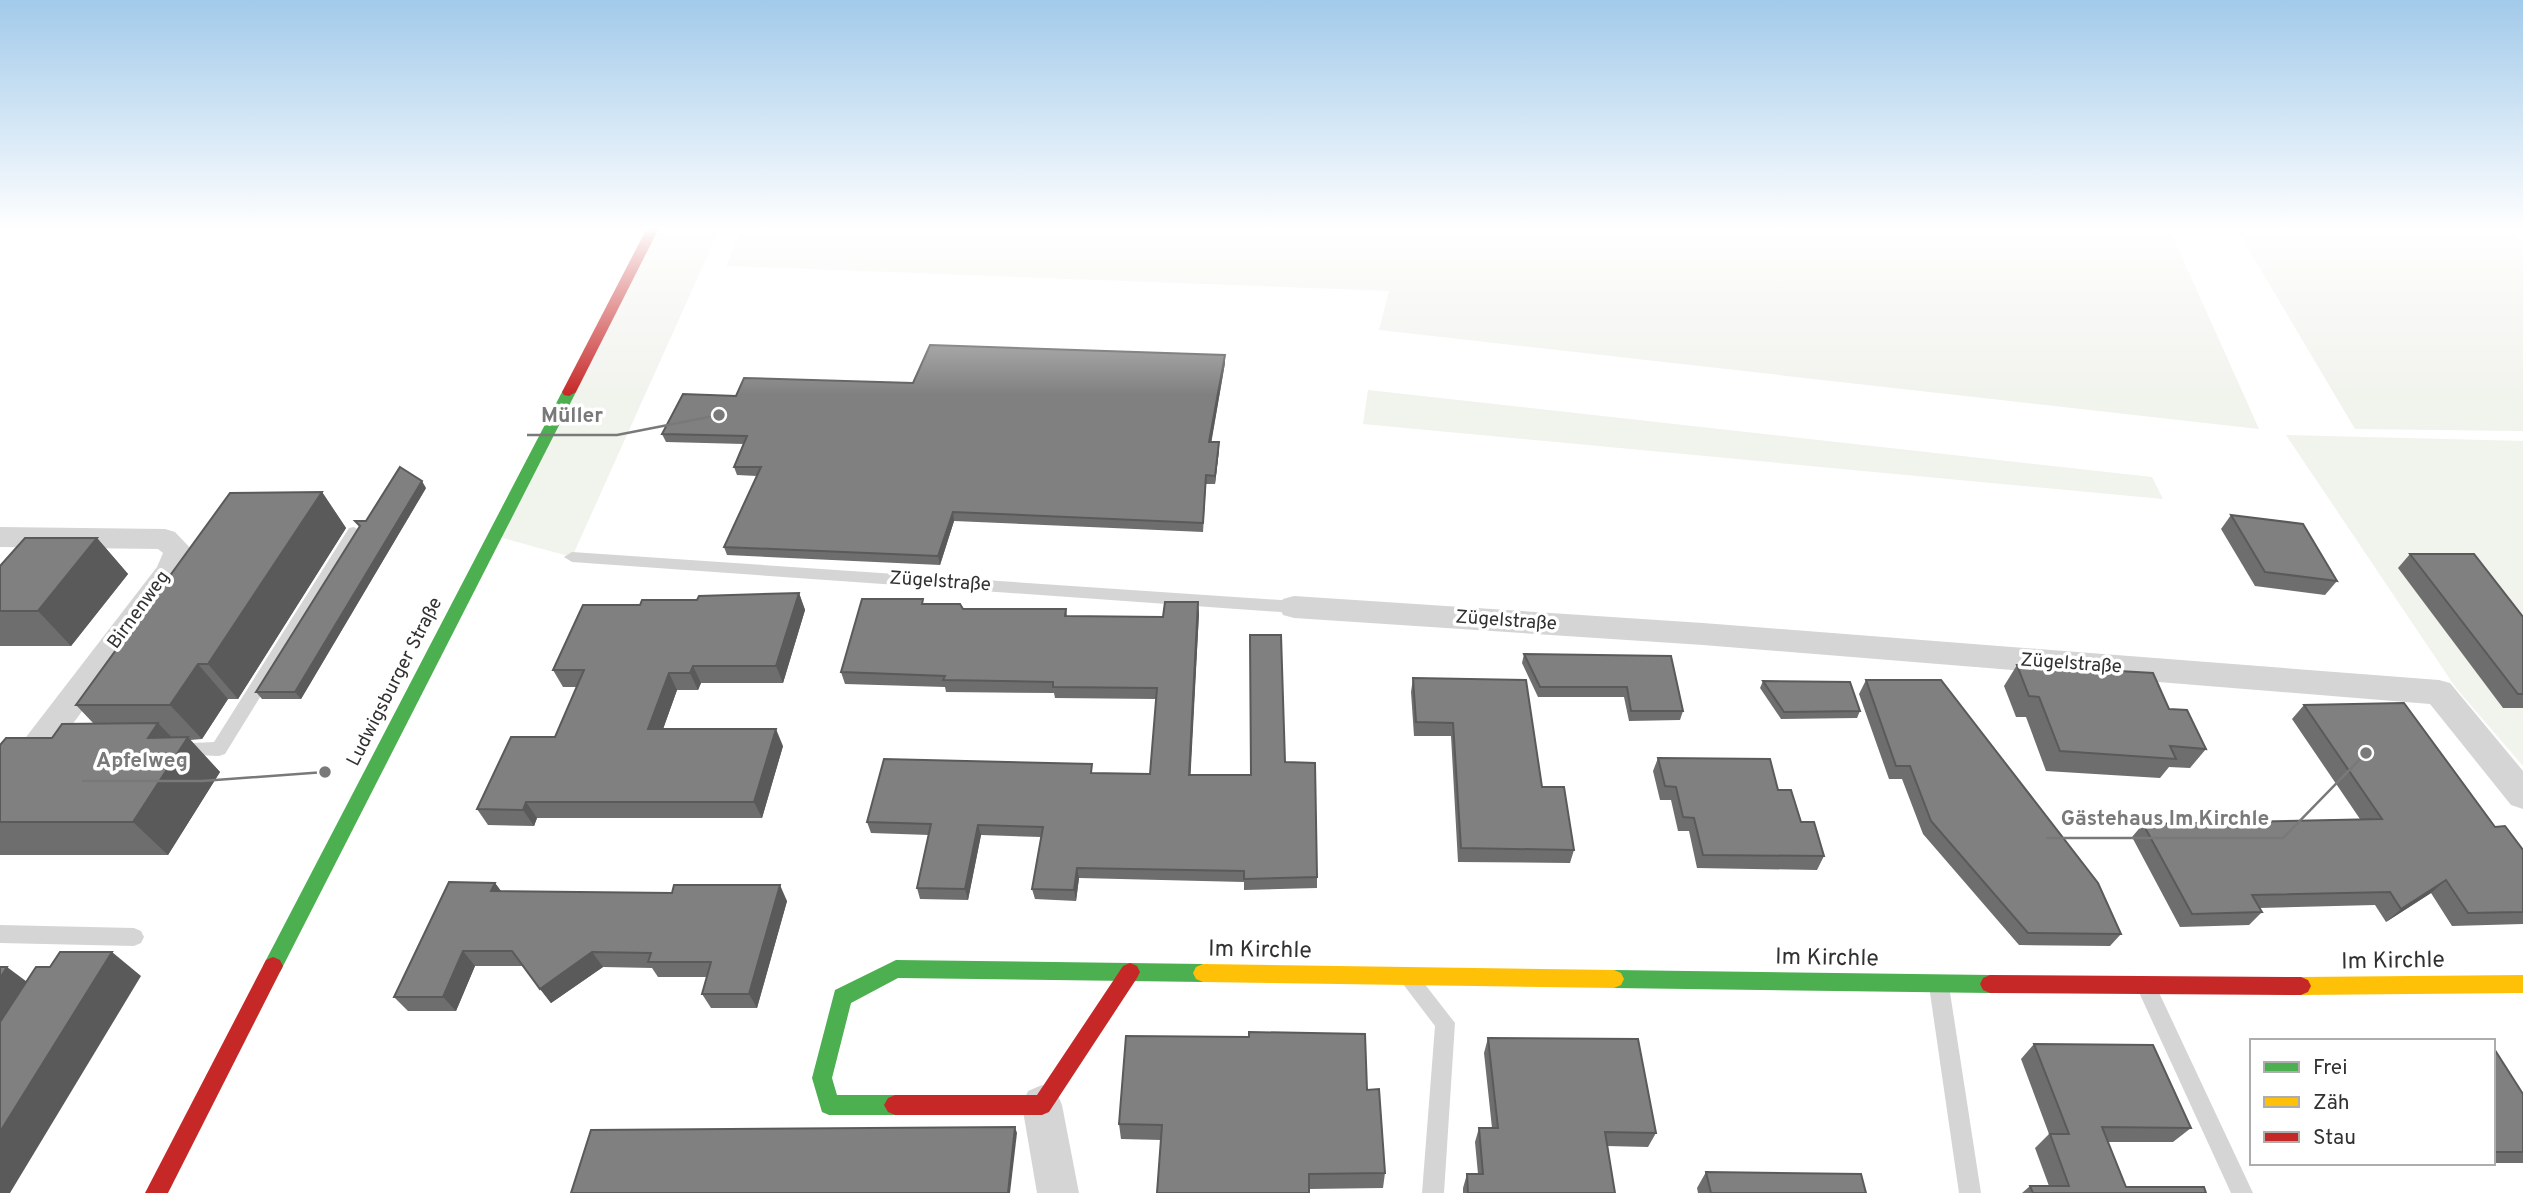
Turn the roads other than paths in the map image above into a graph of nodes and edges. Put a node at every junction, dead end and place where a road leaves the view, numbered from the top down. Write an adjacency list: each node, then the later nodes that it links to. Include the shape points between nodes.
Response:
1 (624, 284): 17 (street, Ludwigsburger Straße)
2 (354, 532): 6 (lane, via 219,749)
3 (0, 537): 7 (street, Birnenweg, via 165,539 179,551 48,750)
4 (572, 558): 5 (lane, Zügelstraße)
5 (1294, 607): 8 (street, Zügelstraße, via 2439,692)
6 (153, 749)
7 (0, 767)
8 (2523, 795)
9 (0, 934): 10 (lane)
10 (134, 937)
11 (1130, 972): 12 (street, Im Kirchle); 16 (street); 16 (street, Im Kirchle, via 896,969 842,997 822,1078 829,1105)
12 (1407, 976): 13 (street, Im Kirchle); 19 (lane, via 1445,1023)
13 (1939, 983): 15 (street, Im Kirchle); 20 (lane)
14 (2523, 984): 15 (street, Im Kirchle)
15 (2146, 986): 21 (lane)
16 (1042, 1105): 18 (street)
17 (156, 1193)
18 (1058, 1193)
19 (1433, 1193)
20 (1970, 1193)
21 (2242, 1193)

